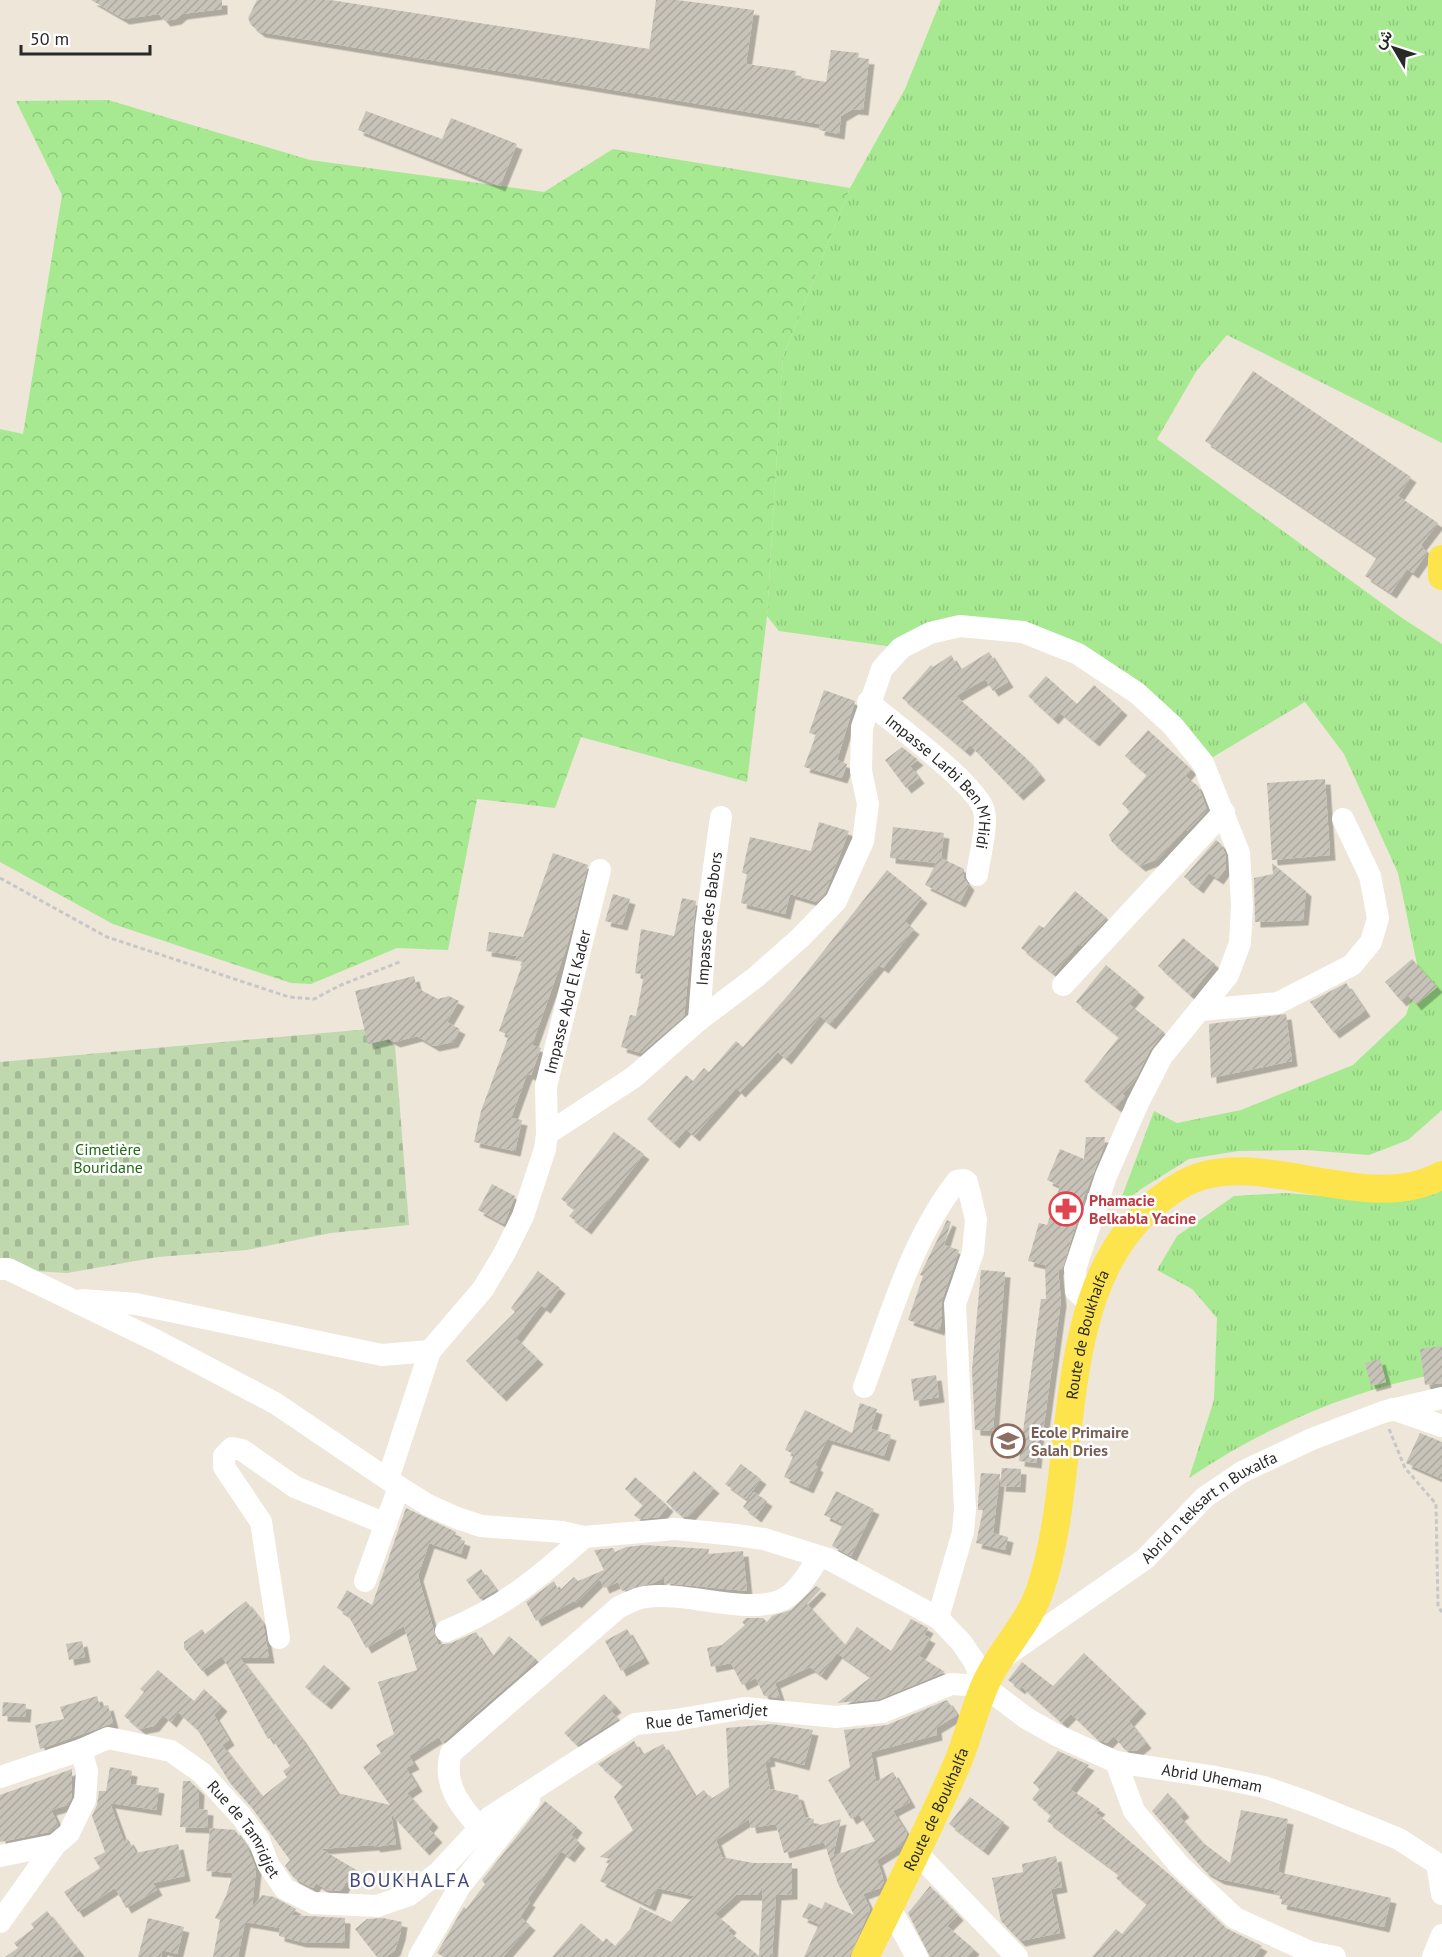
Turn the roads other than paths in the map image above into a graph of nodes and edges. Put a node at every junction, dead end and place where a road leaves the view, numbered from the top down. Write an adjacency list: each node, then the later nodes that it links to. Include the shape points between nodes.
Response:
1 (1442, 559): 2 (main road)
2 (1442, 576)
3 (868, 702): 4 (street, via 882,669 901,648 930,633 960,626 1023,632 1078,654 1137,693 1173,726 1203,763); 8 (street, Impasse Larbi Ben M'Hidi, via 961,780 980,801 985,813); 11 (street, via 862,727 861,771 868,804 863,841 836,901 756,977)
4 (1224, 812): 9 (street); 10 (street, via 1239,853 1240,943 1228,975)
5 (722, 817): 11 (street, Impasse des Babors, via 706,926)
6 (1343, 819): 10 (street, via 1370,876 1378,918 1371,942 1352,965 1278,1003)
7 (600, 870): 12 (street, Impasse Abd El Kader, via 546,1086)
8 (977, 875)
9 (1063, 985)
10 (1201, 1010): 16 (street, via 1162,1056 1106,1176 1075,1269 1076,1291)
11 (699, 1020): 12 (street, via 633,1077)
12 (547, 1134): 17 (street, Impasse Abd El Kader, via 523,1216 504,1254 483,1288)
13 (1442, 1175): 16 (main road, Route de Boukhalfa, via 1413,1186 1382,1187 1326,1184 1272,1174 1202,1174 1167,1194 1136,1221 1108,1263)
14 (0, 1269): 15 (street, via 8,1269)
15 (68, 1299): 17 (street, via 136,1304 382,1355); 22 (street, via 275,1403)
16 (1092, 1305): 30 (main road, Route de Boukhalfa, via 1078,1359 1047,1564 1025,1621)
17 (430, 1351): 22 (street)
18 (864, 1387): 27 (street, via 906,1275 938,1205 957,1181 964,1180 976,1220 972,1252 955,1304 965,1509 963,1532)
19 (1442, 1398): 20 (street, Abrid n teksart n Buxalfa)
20 (1388, 1411): 21 (street); 30 (street, Abrid n teksart n Buxalfa, via 1312,1439 1242,1472 1205,1497 1145,1559)
21 (1442, 1426)
22 (394, 1483): 23 (street); 24 (street, via 428,1505 481,1526)
23 (386, 1524): 26 (street); 29 (street, via 295,1487 242,1450 232,1448 224,1456 224,1467 261,1522)
24 (584, 1537): 25 (street, via 675,1529 764,1539); 28 (street, via 540,1578 480,1617)
25 (819, 1557): 27 (street); 36 (street, via 802,1582 781,1601 753,1604 644,1597 619,1606 451,1753 447,1767 451,1788)
26 (365, 1581)
27 (938, 1618): 31 (street, via 968,1652)
28 (446, 1631)
29 (279, 1638)
30 (997, 1661): 31 (main road, Route de Boukhalfa)
31 (984, 1686): 33 (street, Abrid Uhemam, via 1026,1718); 35 (street, Rue de Tameridjet, via 951,1684 882,1712 859,1715 836,1717 745,1708 635,1724); 38 (main road, Route de Boukhalfa, via 956,1764)
32 (81, 1750): 34 (street, Rue de Tamridjet); 37 (street, via 87,1771 85,1800 69,1833); 42 (street, Rue de Tamridjet, via 108,1738 171,1751 202,1773 241,1816 259,1840 276,1877 298,1898 325,1904 377,1906)
33 (1116, 1762): 40 (street, Abrid Uhemam, via 1175,1769 1264,1788 1399,1839); 50 (street, via 1134,1811 1180,1866 1235,1918 1310,1952)
34 (0, 1777)
35 (541, 1784): 36 (street, Rue de Tameridjet, via 490,1817); 46 (street, via 460,1886)
36 (480, 1828): 42 (street, Rue de Tameridjet, via 439,1872)
37 (55, 1845): 39 (street); 44 (street)
38 (915, 1851): 43 (main road, Route de Boukhalfa); 49 (street)
39 (0, 1856)
40 (1440, 1865): 41 (street)
41 (1442, 1894)
42 (409, 1895)
43 (889, 1906): 47 (main road, Route de Boukhalfa); 48 (street)
44 (1, 1918)
45 (1442, 1935): 51 (street)
46 (419, 1957)
47 (865, 1957)
48 (917, 1957)
49 (1017, 1957)
50 (1335, 1957)
51 (1433, 1957)

